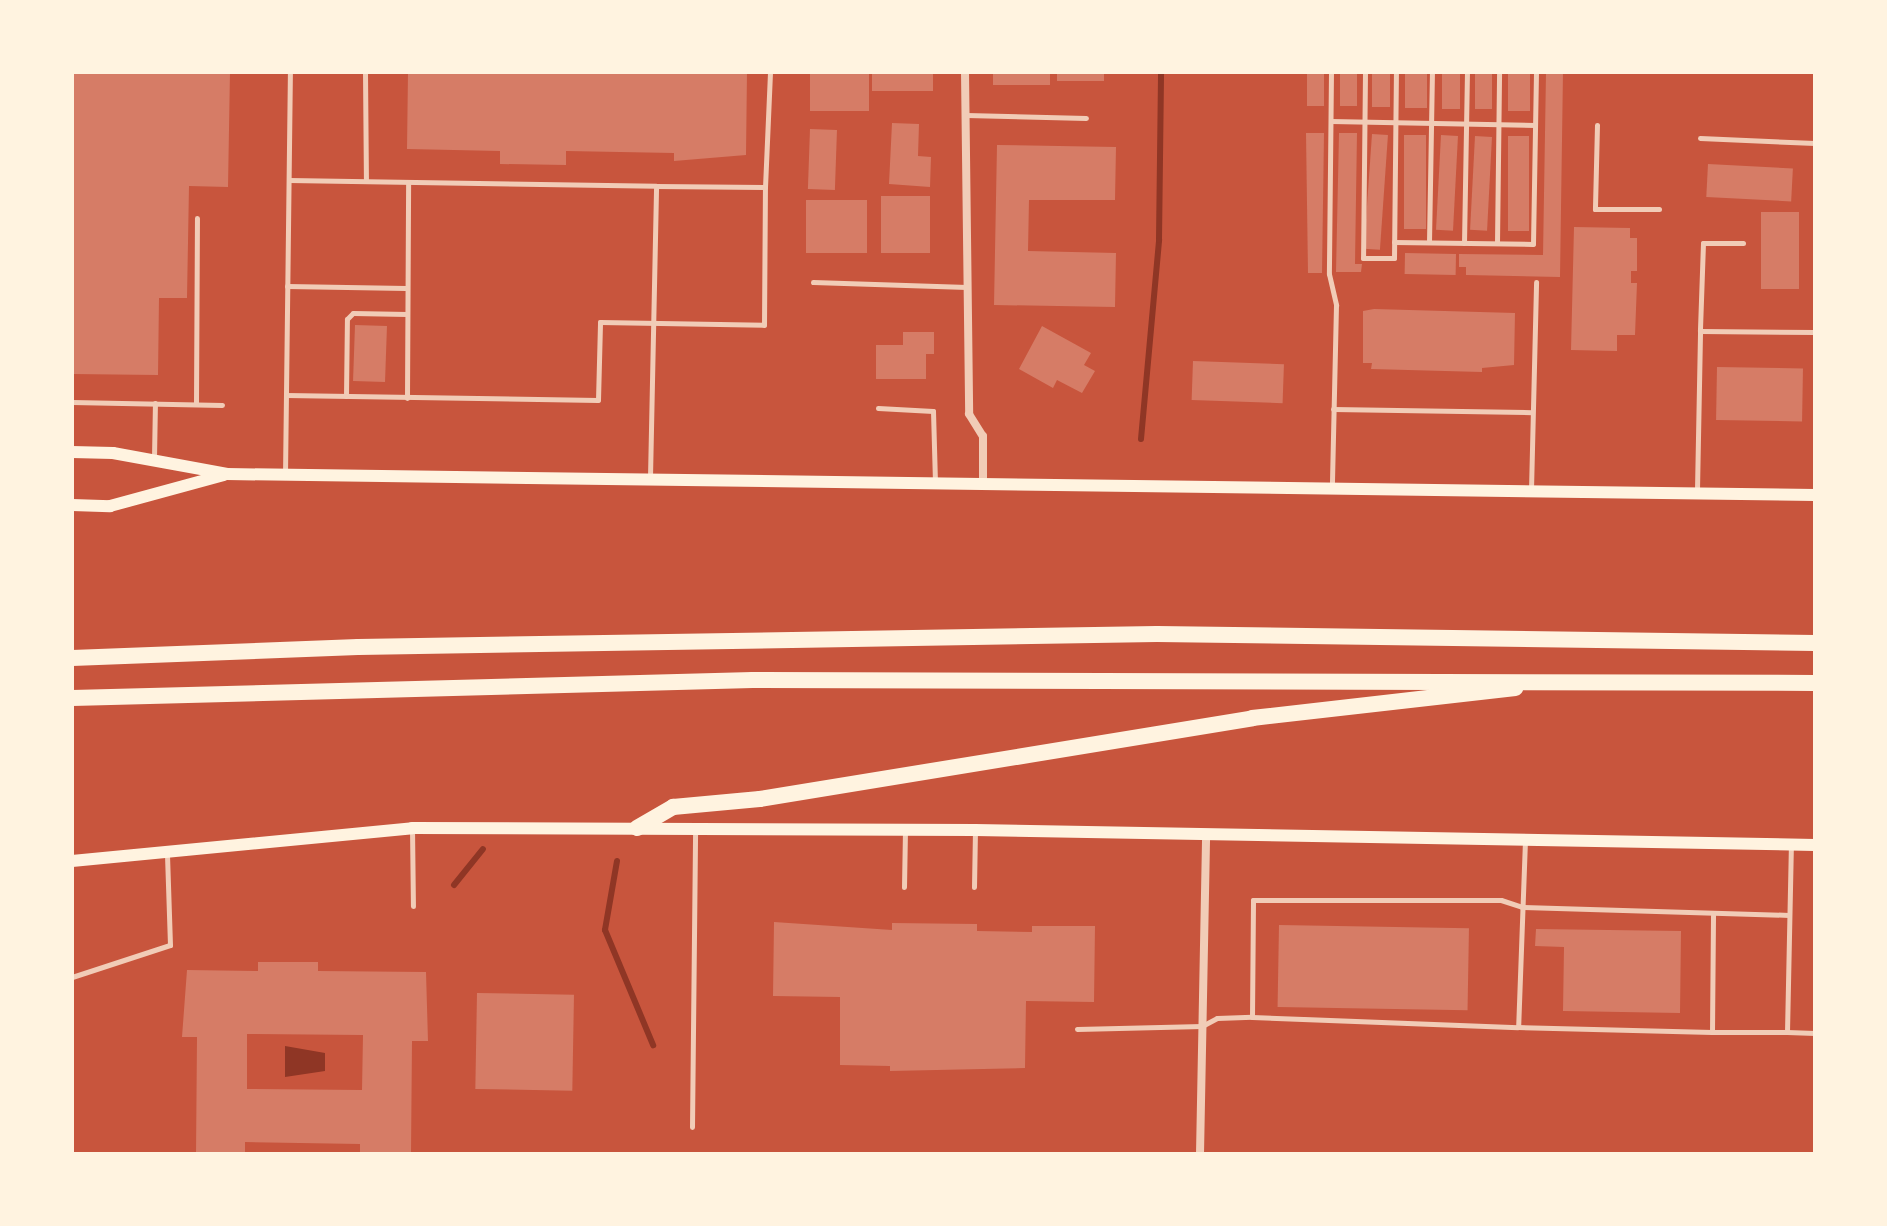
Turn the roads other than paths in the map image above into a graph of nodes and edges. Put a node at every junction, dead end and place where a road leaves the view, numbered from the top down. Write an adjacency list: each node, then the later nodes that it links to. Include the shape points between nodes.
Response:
1 (290, 72): 24 (lane)
2 (365, 72): 25 (lane)
3 (770, 72): 28 (lane)
4 (965, 72): 12 (street)
5 (1331, 72): 14 (lane)
6 (1365, 72): 15 (lane)
7 (1396, 72): 16 (lane)
8 (1432, 72): 17 (lane)
9 (1467, 72): 18 (lane)
10 (1499, 72): 19 (lane)
11 (1536, 72): 20 (lane)
12 (966, 115): 13 (lane); 39 (street)
13 (1086, 118)
14 (1331, 121): 15 (lane); 53 (lane)
15 (1364, 121): 16 (lane); 31 (lane, via 1363,258 1394,258)
16 (1396, 122): 17 (lane); 31 (lane)
17 (1431, 123): 18 (lane); 32 (lane)
18 (1466, 124): 19 (lane); 33 (lane)
19 (1498, 124): 20 (lane); 34 (lane)
20 (1535, 125): 34 (lane, via 1533,244)
21 (1597, 125): 29 (lane, via 1595,209)
22 (1700, 138): 23 (lane)
23 (1815, 143)
24 (289, 180): 25 (lane); 38 (lane)
25 (366, 181): 26 (lane)
26 (408, 182): 27 (lane); 40 (lane)
27 (656, 186): 28 (lane); 42 (lane)
28 (765, 187): 42 (lane, via 764,325)
29 (1659, 209)
30 (197, 218): 50 (lane)
31 (1394, 242): 32 (lane)
32 (1429, 242): 33 (lane)
33 (1464, 243): 34 (lane)
34 (1497, 243)
35 (1743, 243): 43 (lane, via 1703,243)
36 (813, 282): 39 (lane)
37 (1536, 282): 54 (lane)
38 (287, 286): 40 (lane); 45 (lane)
39 (967, 287): 61 (street, via 969,414 983,436)
40 (407, 288): 41 (lane)
41 (407, 314): 46 (lane, via 353,313 347,319); 47 (lane)
42 (652, 323): 47 (lane, via 600,322 598,400); 59 (lane)
43 (1700, 331): 44 (lane); 64 (lane)
44 (1815, 332)
45 (286, 395): 46 (lane); 58 (lane)
46 (346, 396): 47 (lane)
47 (407, 398)
48 (72, 402): 49 (lane)
49 (155, 403): 50 (lane); 56 (lane)
50 (196, 404): 51 (lane)
51 (222, 405)
52 (878, 408): 60 (lane, via 933,411)
53 (1333, 409): 54 (lane); 62 (lane)
54 (1532, 412): 63 (lane)
55 (72, 452): 56 (main road)
56 (154, 461): 57 (main road)
57 (227, 474): 58 (main road); 66 (main road, via 110,506)
58 (285, 475): 59 (main road)
59 (650, 478): 60 (main road)
60 (935, 481): 61 (main road)
61 (983, 483): 62 (main road)
62 (1332, 488): 63 (main road)
63 (1531, 491): 64 (main road)
64 (1697, 493): 65 (main road)
65 (1815, 495)
66 (72, 505)
67 (1815, 643): 68 (highway, via 1157,634 374,647)
68 (72, 658)
69 (1593, 679): 70 (highway); 71 (highway, via 768,680); 73 (highway, via 1252,718 760,799 673,807)
70 (1815, 683)
71 (72, 698)
72 (412, 828): 73 (main road); 81 (main road); 85 (lane)
73 (637, 828): 74 (main road)
74 (695, 829): 75 (main road); 97 (lane)
75 (905, 829): 76 (main road); 83 (lane)
76 (975, 830): 77 (main road); 84 (lane)
77 (1206, 833): 78 (main road); 91 (street)
78 (1525, 839): 79 (main road); 86 (lane)
79 (1791, 845): 80 (main road); 88 (lane)
80 (1815, 845)
81 (167, 852): 82 (main road); 89 (lane, via 170,945)
82 (72, 861)
83 (904, 887)
84 (974, 887)
85 (413, 906)
86 (1522, 907): 87 (lane); 90 (lane, via 1501,900 1253,900); 92 (lane)
87 (1713, 915): 88 (lane); 94 (lane)
88 (1789, 915): 95 (lane)
89 (72, 977)
90 (1252, 1017): 91 (lane, via 1217,1018); 92 (lane)
91 (1202, 1026): 93 (lane); 98 (street)
92 (1518, 1027): 94 (lane)
93 (1077, 1029)
94 (1712, 1032): 95 (lane)
95 (1787, 1032): 96 (lane)
96 (1815, 1033)
97 (692, 1127)
98 (1200, 1154)

